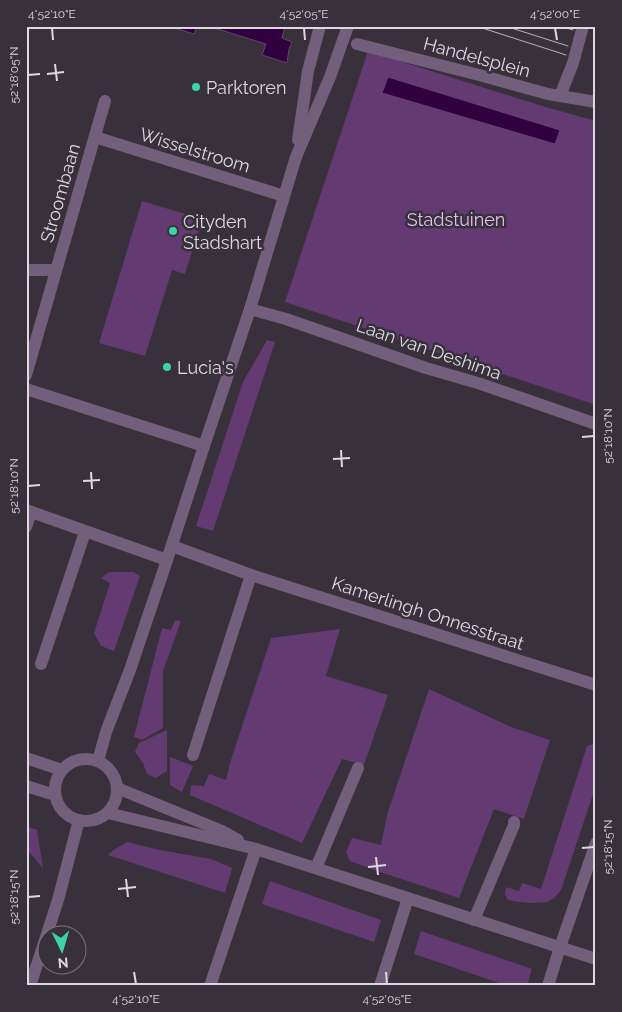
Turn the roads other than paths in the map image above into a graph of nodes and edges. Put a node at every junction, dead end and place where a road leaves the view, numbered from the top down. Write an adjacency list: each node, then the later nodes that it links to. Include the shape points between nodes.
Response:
1 (320, 26): 11 (street, via 308,71)
2 (583, 26): 7 (street)
3 (590, 26): 5 (street)
4 (346, 27): 11 (street, via 330,77)
5 (596, 30)
6 (357, 44): 7 (street, Handelsplein)
7 (560, 96): 9 (street, Handelsplein)
8 (105, 101): 10 (street, Stroombaan)
9 (596, 102)
10 (95, 137): 12 (street, Wisselstroom); 14 (street, Stroombaan)
11 (296, 157): 12 (street)
12 (284, 196): 16 (street)
13 (28, 270): 14 (street); 15 (street)
14 (56, 270): 17 (street, Stroombaan)
15 (26, 283)
16 (250, 309): 19 (street, Laan van Deshima); 20 (street)
17 (26, 375)
18 (26, 389): 20 (street)
19 (596, 424)
20 (204, 446): 24 (street)
21 (28, 511): 22 (street); 23 (street)
22 (26, 527)
23 (85, 532): 25 (street); 27 (street)
24 (172, 546): 25 (street); 26 (street, Kamerlingh Onnesstraat)
25 (167, 560): 31 (street)
26 (251, 575): 28 (street, Kamerlingh Onnesstraat); 29 (street)
27 (41, 664)
28 (596, 685)
29 (193, 755)
30 (26, 758): 33 (street)
31 (98, 761): 33 (street, via 78,760); 35 (street, via 113,774)
32 (358, 768): 42 (street)
33 (62, 770): 36 (street, via 56,781)
34 (26, 786): 36 (street)
35 (118, 788): 37 (street); 41 (street, via 222,831)
36 (55, 795): 38 (street, via 66,814)
37 (108, 813): 38 (street, via 87,822); 41 (street)
38 (79, 820): 47 (street, via 58,900)
39 (514, 822): 44 (street)
40 (596, 843): 45 (street)
41 (256, 849): 42 (street); 48 (street)
42 (316, 868): 43 (street)
43 (408, 898): 44 (street); 49 (street)
44 (474, 920): 45 (street)
45 (560, 947): 46 (street); 50 (street)
46 (596, 959)
47 (30, 986)
48 (210, 986)
49 (380, 986)
50 (548, 986)

